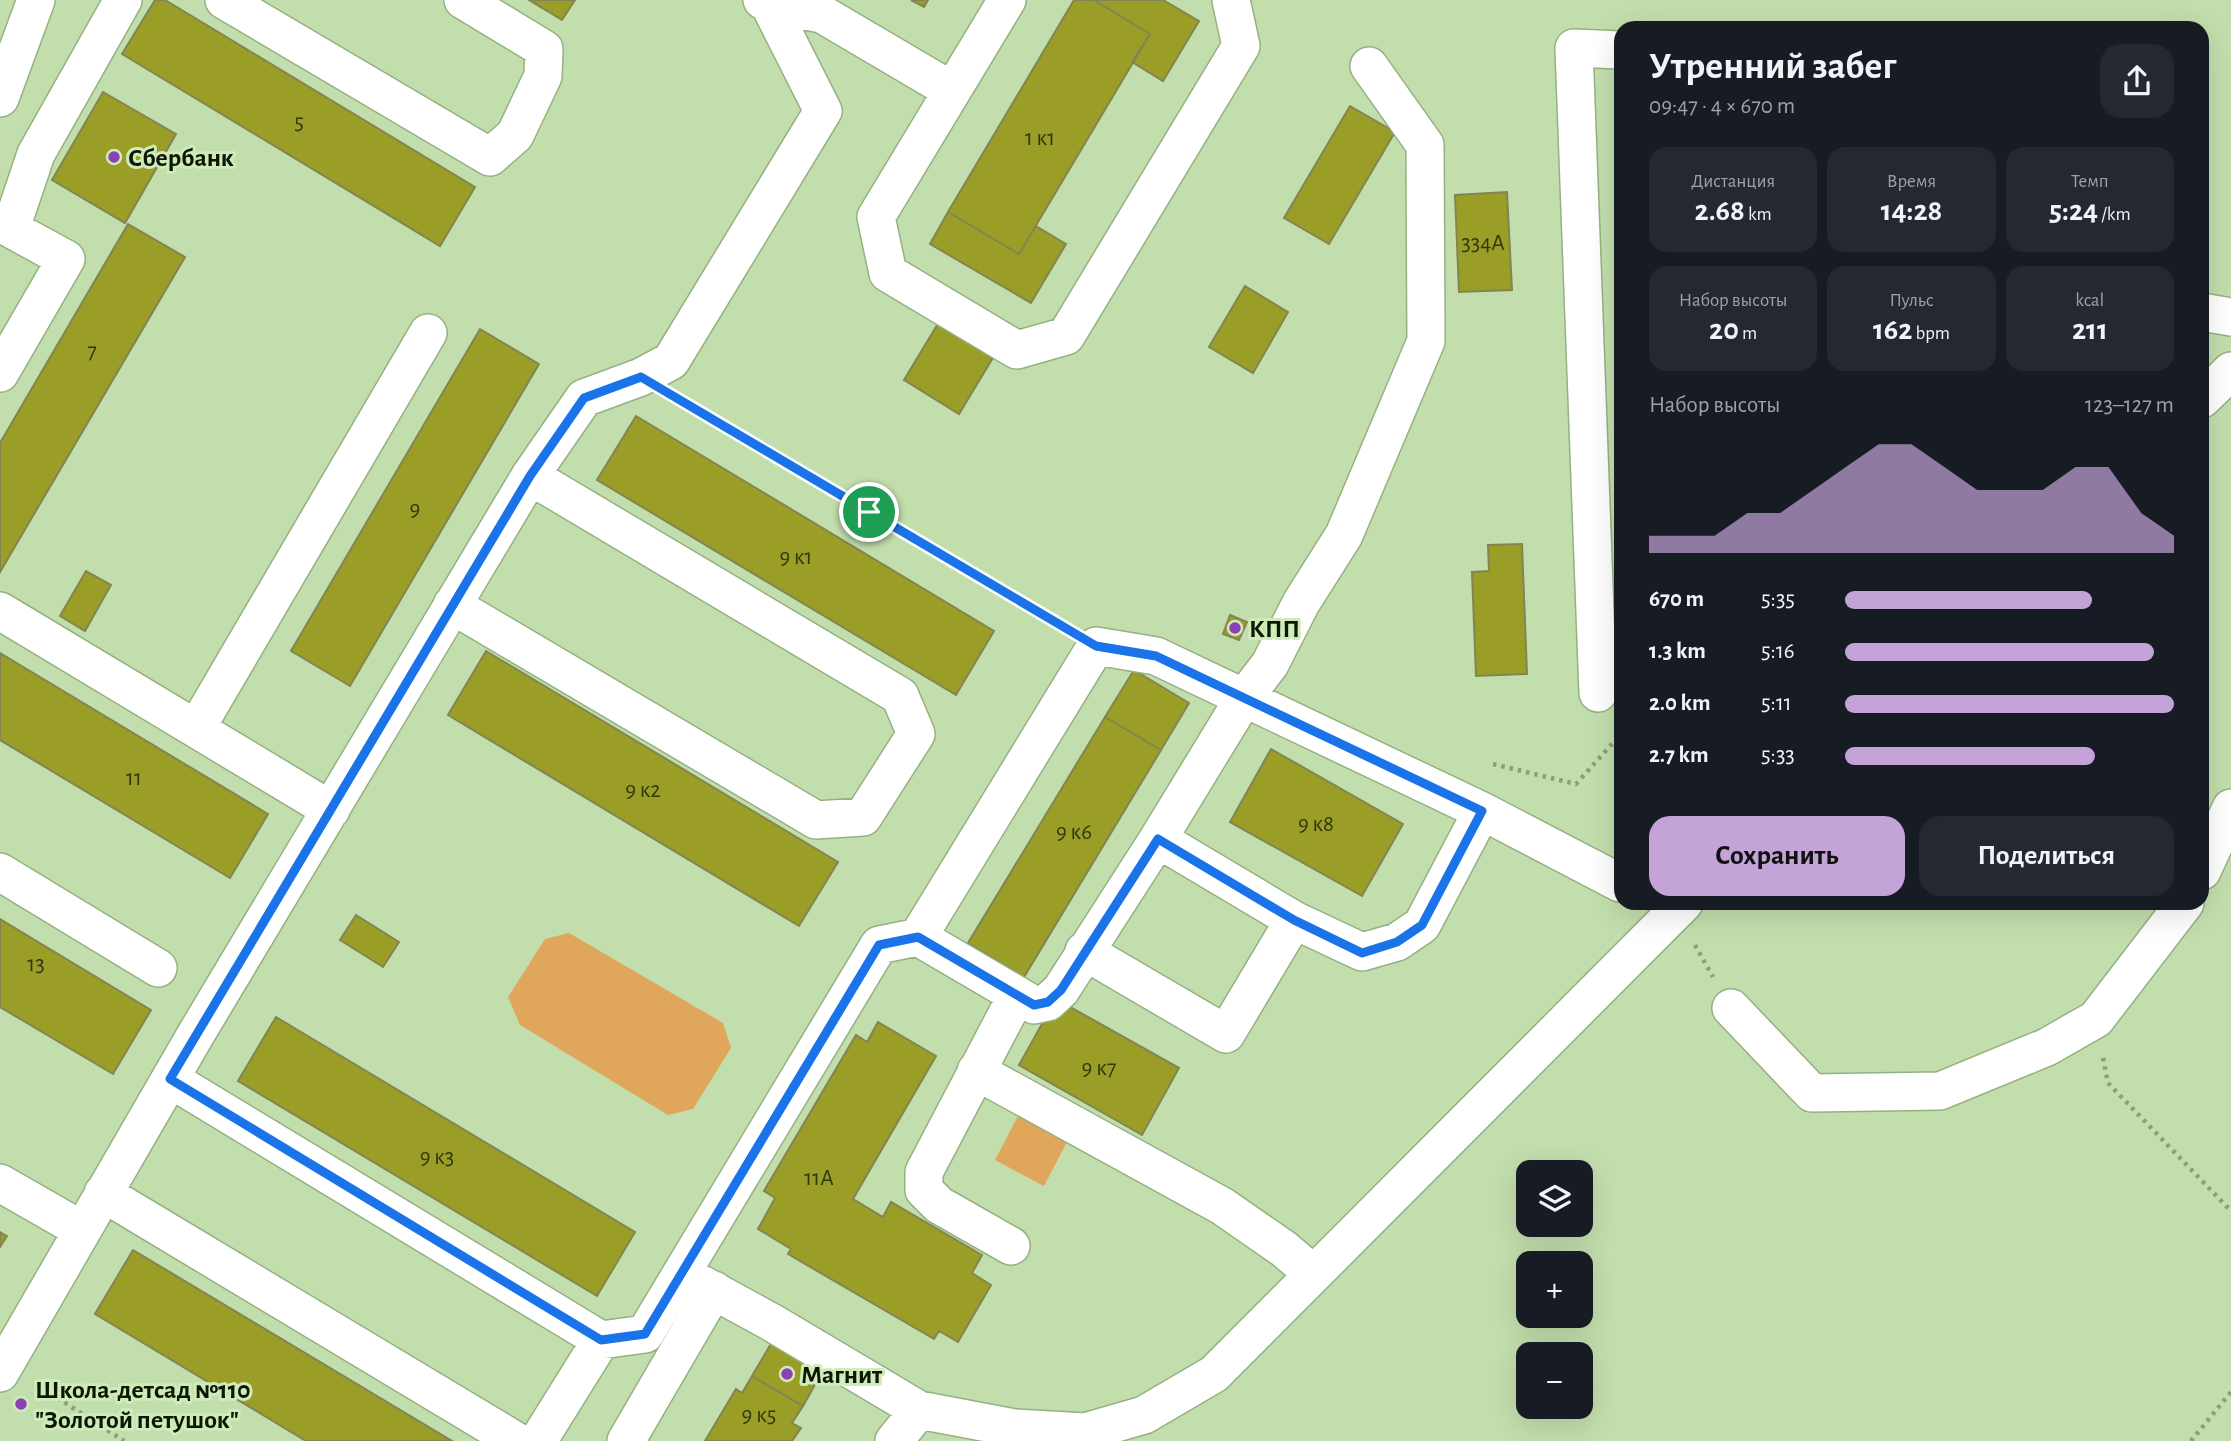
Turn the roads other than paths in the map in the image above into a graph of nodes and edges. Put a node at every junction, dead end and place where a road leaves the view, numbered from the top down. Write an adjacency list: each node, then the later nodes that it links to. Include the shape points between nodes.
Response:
1 (36, 0): 11 (street)
2 (123, 0): 12 (street, via 36,154)
3 (224, 0): 4 (street, via 490,157 515,135 543,76 544,49)
4 (464, 0)
5 (1007, 0): 10 (street)
6 (1231, 0): 10 (street, via 1241,46 1066,336 1017,350 888,273 876,216)
7 (765, 2): 10 (street, via 822,14); 19 (street, via 823,111 671,361 584,398)
8 (1614, 50): 22 (street, via 1574,48 1598,693)
9 (1370, 66): 23 (street, via 1425,145 1426,341 1344,535 1270,664)
10 (951, 90)
11 (0, 98)
12 (5, 225): 17 (street, via 66,259)
13 (2209, 314): 14 (street)
14 (2231, 317)
15 (428, 333): 24 (street)
16 (2231, 371): 18 (street)
17 (0, 373)
18 (2209, 392)
19 (530, 476): 20 (street); 20 (street, via 900,696 916,734 863,817 816,820)
20 (452, 605): 26 (street)
21 (0, 611): 24 (street)
22 (1614, 673)
23 (1244, 698): 27 (street); 28 (street); 35 (street, via 1156,656 1096,646)
24 (197, 727): 26 (street)
25 (2231, 808): 29 (street)
26 (331, 810): 41 (street)
27 (1482, 811): 31 (street); 34 (street, via 1422,925 1397,942 1362,953)
28 (1158, 839): 34 (street); 36 (street)
29 (2209, 856)
30 (0, 872): 37 (street)
31 (1614, 880)
32 (1669, 910): 46 (street)
33 (2180, 910): 39 (street, via 2096,1019 2047,1046 1940,1091 1812,1093)
34 (1294, 920): 36 (street, via 1226,1034)
35 (918, 937): 38 (street); 47 (street, via 879,945 645,1334)
36 (1084, 951): 38 (street, via 1061,990 1048,1002 1034,1005)
37 (158, 968)
38 (1017, 995): 40 (street)
39 (1731, 1008)
40 (976, 1071): 45 (street, via 924,1172 924,1190 939,1205); 46 (street, via 1222,1206)
41 (170, 1079): 43 (street); 47 (street)
42 (0, 1183): 44 (street)
43 (103, 1193): 44 (street); 50 (street)
44 (82, 1230): 48 (street)
45 (1012, 1246)
46 (1313, 1275): 49 (street, via 1214,1374 1144,1415 1085,1432 1014,1428)
47 (601, 1340): 51 (street)
48 (2, 1369)
49 (919, 1410): 52 (street, via 704,1285); 53 (street)
50 (516, 1441)
51 (538, 1441)
52 (626, 1441)
53 (894, 1441)

